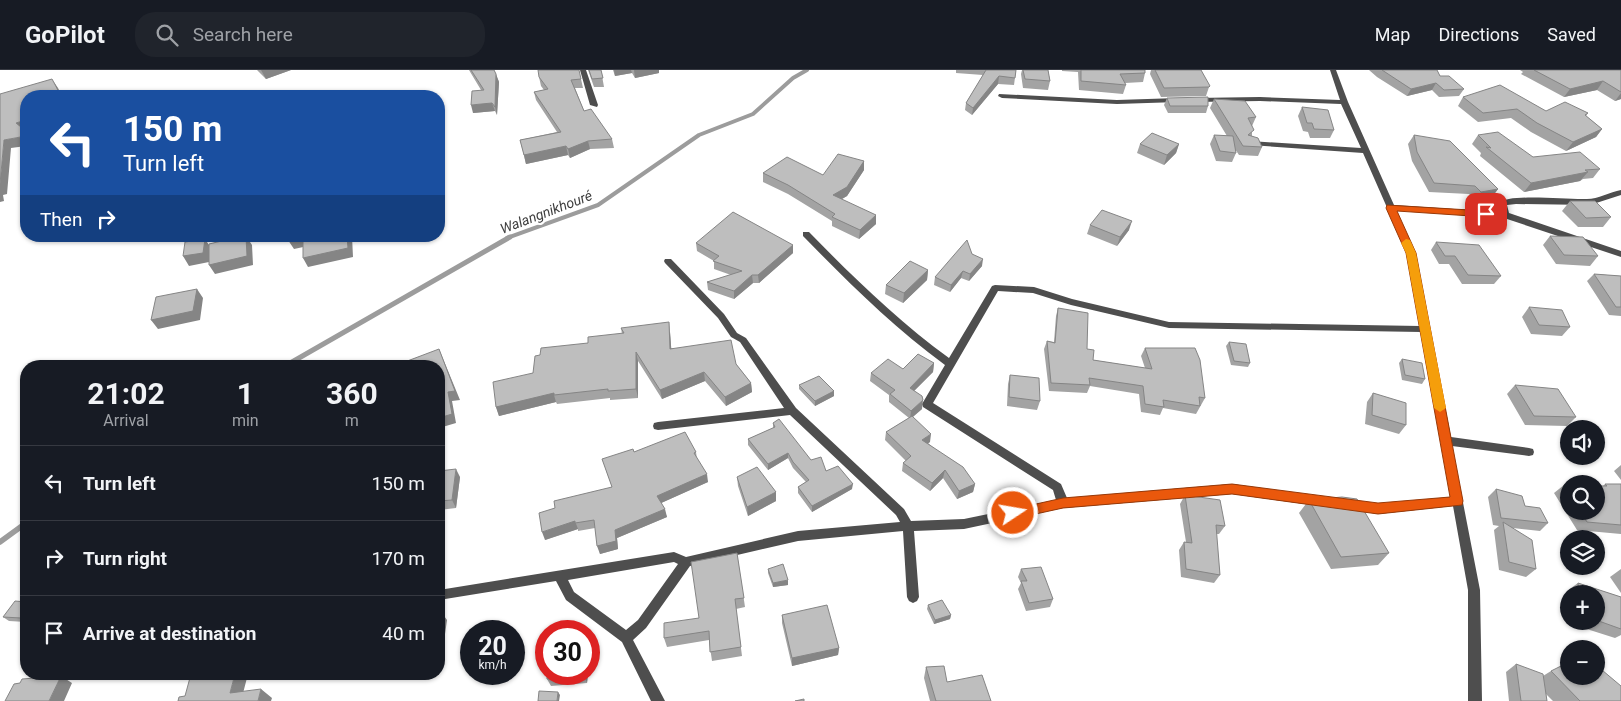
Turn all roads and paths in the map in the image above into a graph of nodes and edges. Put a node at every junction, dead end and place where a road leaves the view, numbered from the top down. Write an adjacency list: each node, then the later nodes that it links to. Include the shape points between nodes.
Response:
1 (583, 70): 5 (street)
2 (1333, 70): 4 (street)
3 (1002, 96): 4 (street, via 1117,102 1260,99)
4 (1344, 102): 7 (street)
5 (594, 105)
6 (1250, 143): 7 (street)
7 (1366, 151): 9 (street)
8 (1621, 192): 10 (street, via 1590,202 1502,203)
9 (1391, 208): 10 (street); 14 (street, via 1411,253)
10 (1505, 215): 12 (street)
11 (806, 234): 15 (street, via 848,276)
12 (1621, 254)
13 (668, 260): 16 (street, via 721,316 734,335 743,340)
14 (1425, 329): 15 (street, via 1170,324 1071,302 1034,290 995,288); 18 (street)
15 (950, 364): 21 (street, via 927,404 1057,487)
16 (792, 411): 17 (street); 22 (street, via 900,512)
17 (658, 426)
18 (1446, 441): 19 (street); 20 (street)
19 (1529, 452)
20 (1457, 501): 21 (street, via 1378,508 1232,489); 29 (street, via 1474,590)
21 (1063, 503): 22 (street, via 964,524)
22 (908, 526): 23 (street, via 798,536); 26 (street)
23 (686, 562): 24 (street, via 674,556); 27 (street, via 642,624)
24 (560, 577): 25 (street); 27 (street, via 570,596)
25 (445, 594)
26 (913, 596)
27 (626, 638): 28 (street)
28 (658, 701)
29 (1475, 701)

